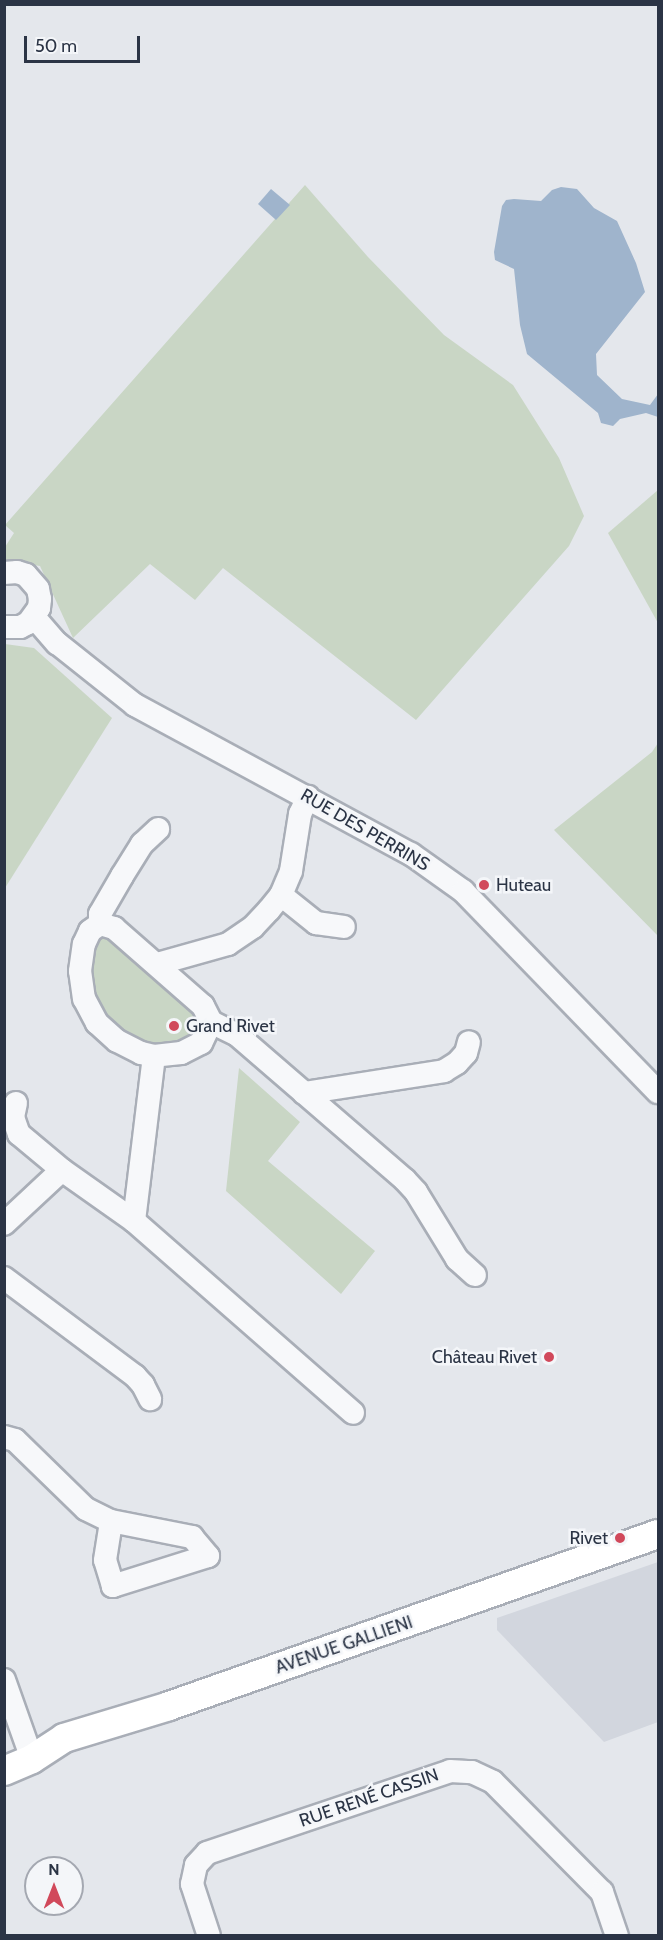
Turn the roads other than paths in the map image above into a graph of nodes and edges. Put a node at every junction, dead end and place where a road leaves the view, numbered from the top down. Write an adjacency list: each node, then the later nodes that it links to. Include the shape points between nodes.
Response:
1 (4, 573): 2 (street, via 17,572 33,581 40,599)
2 (34, 617): 3 (street, via 20,627); 4 (street, RUE DES PERRINS, via 57,643 135,705)
3 (4, 627)
4 (308, 797): 6 (street, via 300,814 291,870); 13 (street, RUE DES PERRINS, via 411,854 463,891)
5 (158, 829): 7 (street, via 142,844 122,876 100,914)
6 (281, 895): 8 (street, via 316,923); 9 (street, via 253,927 228,944)
7 (100, 924): 9 (street, via 110,925); 12 (street, via 90,931 81,957 84,999 106,1033 129,1048)
8 (344, 927)
9 (157, 964): 10 (street, via 203,1006)
10 (211, 1023): 12 (street, via 207,1036 192,1049); 14 (street, via 236,1034)
11 (470, 1042): 14 (street, via 458,1063 444,1071)
12 (154, 1056): 17 (street)
13 (658, 1092)
14 (304, 1093): 19 (street, via 405,1180 445,1244)
15 (16, 1103): 16 (street, via 13,1117 19,1134)
16 (62, 1170): 17 (street); 18 (street)
17 (134, 1221): 22 (street)
18 (4, 1224)
19 (475, 1275)
20 (4, 1278): 21 (street, via 135,1376)
21 (150, 1400)
22 (353, 1413)
23 (4, 1437): 24 (street, via 15,1440 86,1509)
24 (111, 1521)
25 (658, 1534): 28 (main road, AVENUE GALLIENI, via 169,1706 64,1738)
26 (658, 1550): 28 (main road, AVENUE GALLIENI, via 69,1753)
27 (4, 1680): 28 (street)
28 (18, 1761): 29 (main road, AVENUE GALLIENI)
29 (4, 1770)
30 (209, 1935): 31 (street, RUE RENÉ CASSIN, via 192,1884 196,1866 207,1853 450,1771 472,1772 493,1782 602,1892)
31 (616, 1935)

